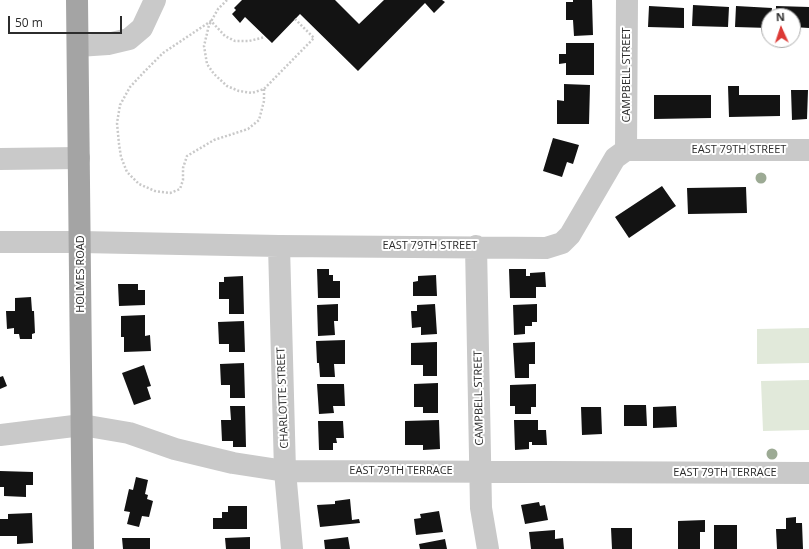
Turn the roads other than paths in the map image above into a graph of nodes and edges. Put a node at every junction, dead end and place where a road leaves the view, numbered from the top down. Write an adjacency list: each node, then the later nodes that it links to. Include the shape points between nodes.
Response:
1 (77, 0): 4 (main road, HOLMES ROAD)
2 (155, 0): 4 (street, via 142,28 128,39 108,44)
3 (627, 0): 5 (street, CAMPBELL STREET)
4 (78, 46): 7 (main road, HOLMES ROAD)
5 (626, 150): 6 (street, EAST 79TH STREET); 12 (street, EAST 79TH STREET, via 615,158 570,235 562,243 546,248)
6 (809, 150)
7 (79, 158): 8 (street); 10 (main road, HOLMES ROAD)
8 (0, 159)
9 (0, 242): 10 (street, EAST 79TH STREET)
10 (81, 242): 11 (street, EAST 79TH STREET); 13 (main road, HOLMES ROAD)
11 (278, 246): 12 (street, EAST 79TH STREET); 15 (street, CHARLOTTE STREET)
12 (476, 246): 16 (street, CAMPBELL STREET)
13 (82, 425): 14 (street, EAST 79TH TERRACE); 15 (street, EAST 79TH TERRACE, via 129,433 175,449 233,463); 18 (main road, HOLMES ROAD)
14 (0, 435)
15 (285, 471): 16 (street, EAST 79TH TERRACE); 19 (street, CHARLOTTE STREET)
16 (481, 472): 17 (street, EAST 79TH TERRACE); 20 (street, CAMPBELL STREET, via 481,508)
17 (809, 473)
18 (83, 549)
19 (292, 549)
20 (488, 549)

